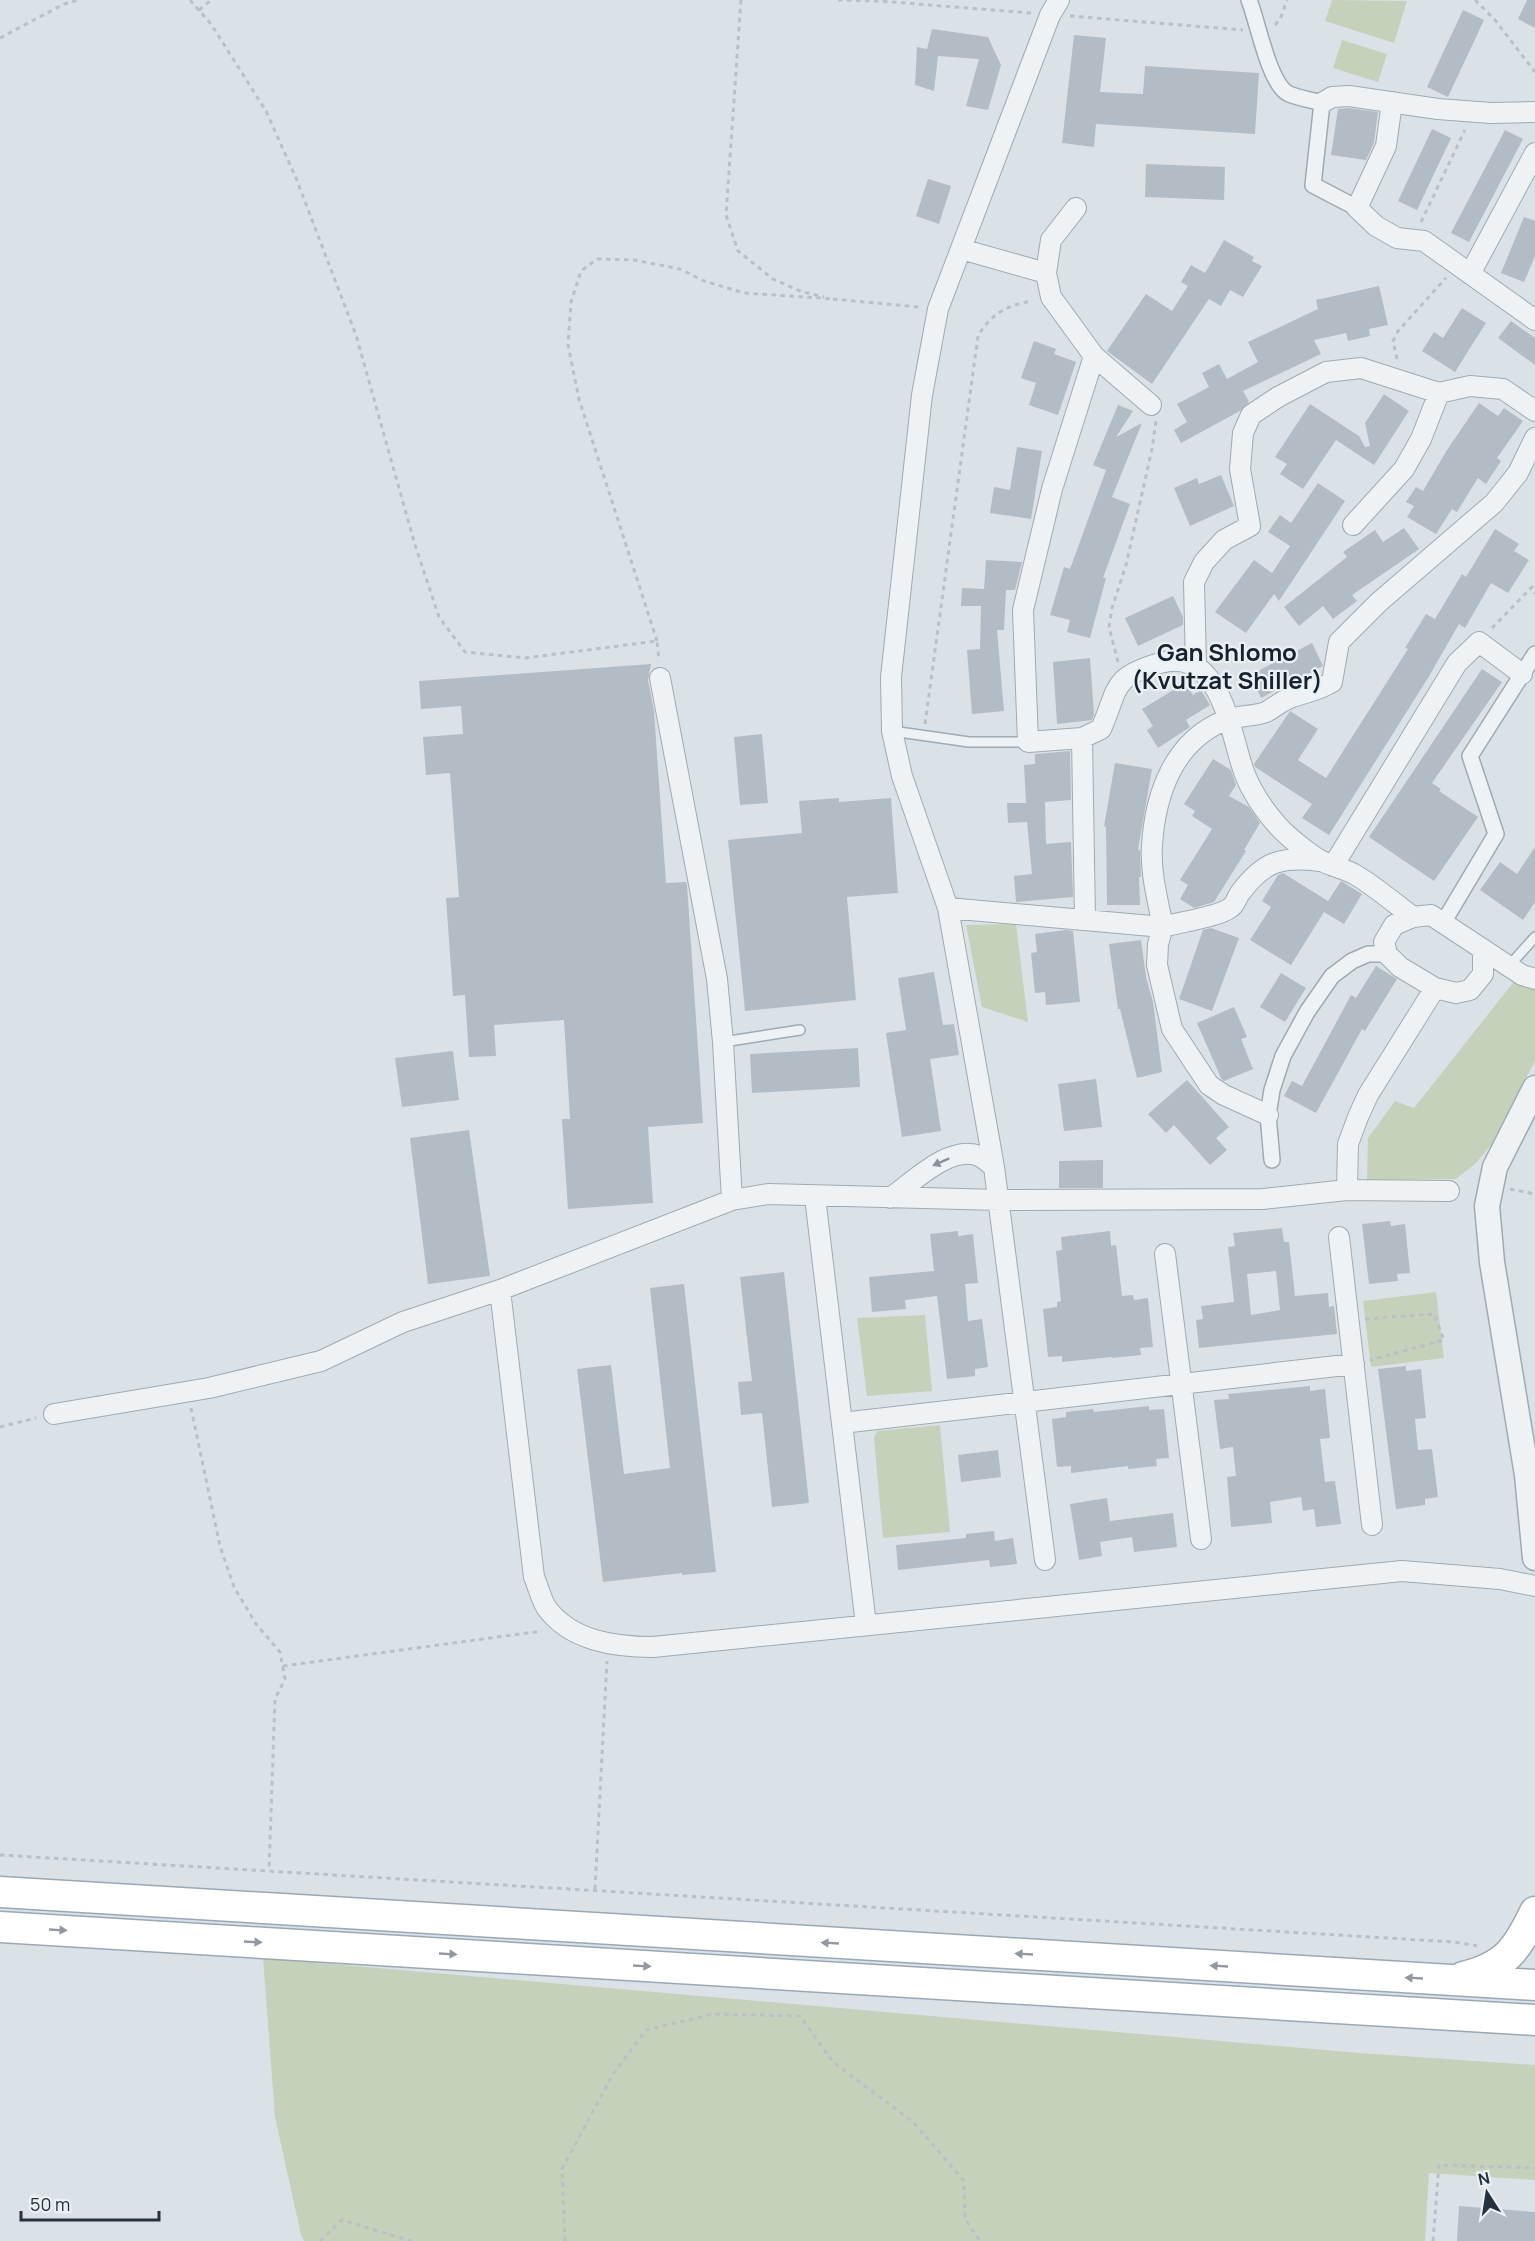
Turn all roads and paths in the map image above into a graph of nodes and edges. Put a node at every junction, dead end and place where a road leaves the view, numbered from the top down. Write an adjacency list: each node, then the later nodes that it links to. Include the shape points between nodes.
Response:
1 (80, 0): 12 (path, via 64,4)
2 (190, 0): 10 (path)
3 (211, 0): 10 (path)
4 (741, 0): 26 (path, via 726,215 738,251 773,279)
5 (838, 0): 9 (path)
6 (1249, 0): 11 (street)
7 (1287, 0): 11 (path, via 1274,27)
8 (1475, 0): 13 (path)
9 (1055, 7): 11 (path); 22 (street)
10 (199, 10): 37 (path, via 266,111 296,178 356,336 439,617 465,652 525,658)
11 (1261, 32): 15 (street, via 1279,86 1289,94)
12 (0, 38)
13 (1535, 72)
14 (1392, 102): 15 (street, via 1349,96 1332,97); 16 (street); 20 (street, via 1386,146)
15 (1322, 103): 20 (street, via 1313,184)
16 (1474, 112): 17 (street); 21 (path)
17 (1535, 112)
18 (1535, 153): 23 (street)
19 (1076, 208): 24 (street, via 1051,240)
20 (1357, 208): 21 (street, via 1376,226 1397,238)
21 (1412, 240): 23 (street, via 1424,241)
22 (961, 249): 24 (street); 27 (street)
23 (1464, 270): 28 (street); 30 (path, via 1398,331 1393,341)
24 (1046, 273): 25 (street)
25 (1051, 297): 29 (street); 46 (path, via 1015,304 986,323 978,336)
26 (834, 299): 27 (path); 37 (path, via 744,293 680,269 634,260 597,259 581,271 571,302 570,356 579,399)
27 (938, 309): 45 (street, via 921,395 891,677)
28 (1535, 320)
29 (1094, 356): 32 (street); 48 (street, via 1052,489 1023,609)
30 (1402, 381): 31 (street); 40 (street, via 1361,368 1326,372 1251,416 1243,433 1240,469 1250,526 1224,540 1204,562 1194,582)
31 (1439, 393): 33 (street, via 1470,386 1503,389); 35 (street, via 1404,469)
32 (1150, 405): 42 (path, via 1156,423 1152,449 1109,627)
33 (1535, 411)
34 (1533, 445): 44 (street, via 1518,473 1494,503 1379,602 1339,642 1332,682 1319,690 1288,698 1266,712)
35 (1353, 525)
36 (1535, 594): 38 (path, via 1532,587)
37 (657, 641): 43 (path)
38 (1479, 642): 41 (street); 49 (street, via 1457,663)
39 (1535, 654): 41 (street)
40 (1196, 666): 42 (street, via 1165,662); 44 (street, via 1208,677)
41 (1522, 674): 53 (street, via 1470,756 1496,834)
42 (1124, 677): 47 (street, via 1101,729)
43 (660, 678): 62 (street, via 717,979)
44 (1229, 719): 49 (street, via 1245,773 1259,802 1279,828); 54 (street, via 1211,726 1193,740 1164,781 1152,848)
45 (892, 730): 46 (lane); 50 (street, via 902,776)
46 (924, 735): 48 (lane, via 969,742)
47 (1082, 738): 48 (street); 52 (street)
48 (1028, 742)
49 (1328, 864): 51 (street, via 1354,874); 54 (street, via 1294,858 1279,861 1262,869 1231,908)
50 (948, 908): 52 (street); 66 (street)
51 (1413, 917): 53 (street, via 1431,915); 57 (street, via 1394,925 1384,942)
52 (1085, 920): 54 (street)
53 (1443, 923): 56 (street)
54 (1163, 927): 64 (street, via 1157,965 1172,1029 1209,1085)
55 (1535, 937): 58 (lane)
56 (1483, 949): 58 (street); 60 (street, via 1483,974 1470,990 1456,993)
57 (1387, 954): 60 (street, via 1400,967); 64 (street, via 1368,954 1332,976 1283,1056)
58 (1509, 966): 59 (street)
59 (1535, 979)
60 (1435, 988): 67 (street, via 1358,1117 1348,1144)
61 (800, 1030): 62 (lane)
62 (723, 1042): 71 (street)
63 (1535, 1088): 86 (street, via 1495,1167 1487,1206 1492,1262 1527,1475)
64 (1268, 1115): 65 (street)
65 (1272, 1160)
66 (994, 1167): 70 (street, one-way to 70, via 979,1156 963,1154 935,1164); 72 (street)
67 (1347, 1190): 68 (street); 72 (street, via 1263,1199)
68 (1449, 1191)
69 (815, 1197): 70 (street); 71 (street, via 768,1194); 82 (street)
70 (890, 1198): 72 (street)
71 (732, 1200): 75 (street)
72 (1000, 1200): 80 (street)
73 (1339, 1237): 76 (street)
74 (1165, 1254): 78 (street)
75 (500, 1290): 79 (street, via 403,1322 321,1361); 89 (street, via 534,1576 546,1607)
76 (1349, 1320): 77 (street); 77 (path, via 1434,1314 1444,1340)
77 (1354, 1364): 78 (street); 84 (street)
78 (1182, 1384): 80 (street); 85 (street)
79 (188, 1392): 81 (street); 92 (path, via 220,1546 234,1587 256,1624 280,1652)
80 (1025, 1402): 82 (street); 87 (street)
81 (54, 1414): 83 (path)
82 (842, 1423): 90 (street)
83 (0, 1427)
84 (1372, 1524)
85 (1201, 1539)
86 (1535, 1558)
87 (1045, 1560)
88 (1535, 1586): 90 (street, via 1402,1571)
89 (560, 1621): 91 (street, via 587,1639); 92 (path, via 540,1632)
90 (866, 1625): 91 (street, via 653,1647)
91 (608, 1644): 95 (path)
92 (283, 1666): 94 (path, via 285,1679 275,1700)
93 (0, 1855): 94 (path)
94 (269, 1870): 95 (path)
95 (595, 1889): 99 (path, via 1454,1942)
96 (0, 1892): 100 (main road, one-way to 96)
97 (1535, 1912): 99 (main road)
98 (0, 1927): 102 (main road, one-way to 102)
99 (1511, 1952): 100 (main road, via 1485,1972)
100 (1450, 1980): 101 (main road)
101 (1535, 1985)
102 (1535, 2020)
103 (1535, 2168): 108 (path, via 1439,2165)
104 (320, 2241): 105 (path, via 342,2220)
105 (411, 2241)
106 (565, 2241): 107 (path, via 562,2169 613,2074 646,2030 712,2014 800,2016 834,2062 913,2122 964,2181 965,2219)
107 (980, 2241)
108 (1433, 2241)

